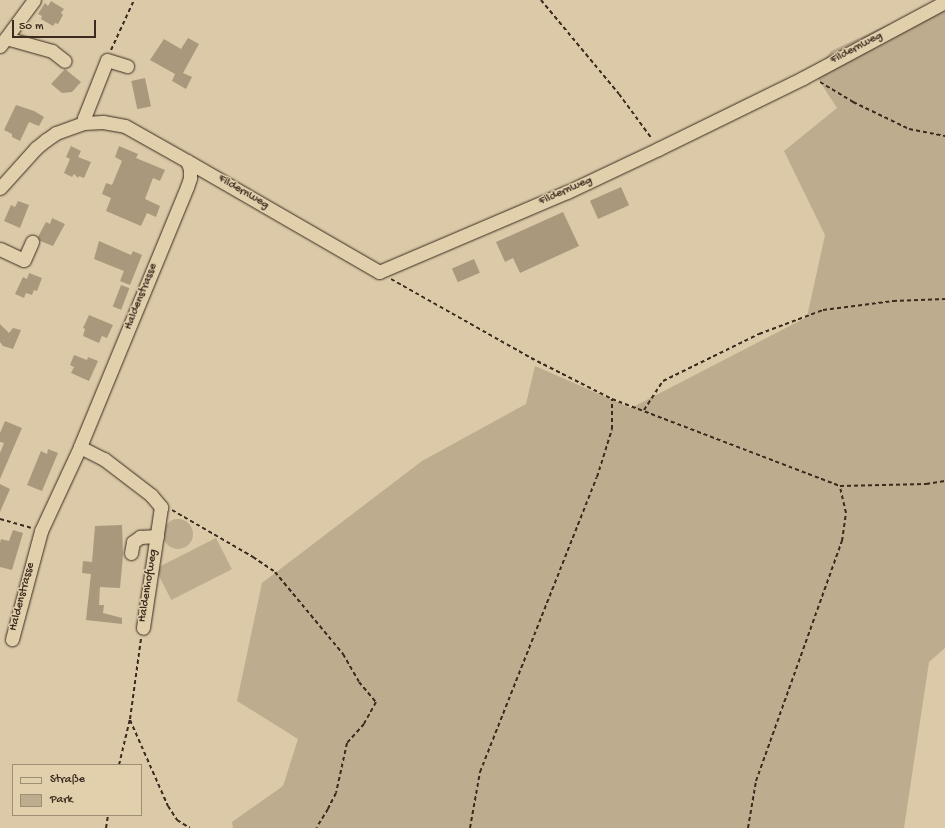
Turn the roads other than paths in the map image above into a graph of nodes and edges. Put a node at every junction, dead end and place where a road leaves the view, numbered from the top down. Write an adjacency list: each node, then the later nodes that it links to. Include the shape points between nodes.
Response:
1 (34, 0): 3 (street)
2 (945, 2): 7 (street, Fildernweg, via 803,78 567,192 379,272)
3 (3, 42): 4 (street, via 52,51)
4 (65, 61)
5 (127, 66): 6 (street, via 106,60)
6 (83, 123): 7 (street, via 103,122 125,126); 8 (street, via 56,133 46,140)
7 (187, 161): 11 (street, Haldenstrasse, via 190,168 187,187)
8 (0, 188)
9 (32, 242): 10 (street, via 22,265)
10 (0, 249)
11 (80, 447): 12 (street, Haldenhofweg, via 104,459 151,495 161,507); 15 (street, Haldenstrasse, via 41,531)
12 (157, 536): 13 (street, via 140,537 133,542); 14 (street, Haldenhofweg)
13 (131, 554)
14 (143, 628)
15 (12, 639)

